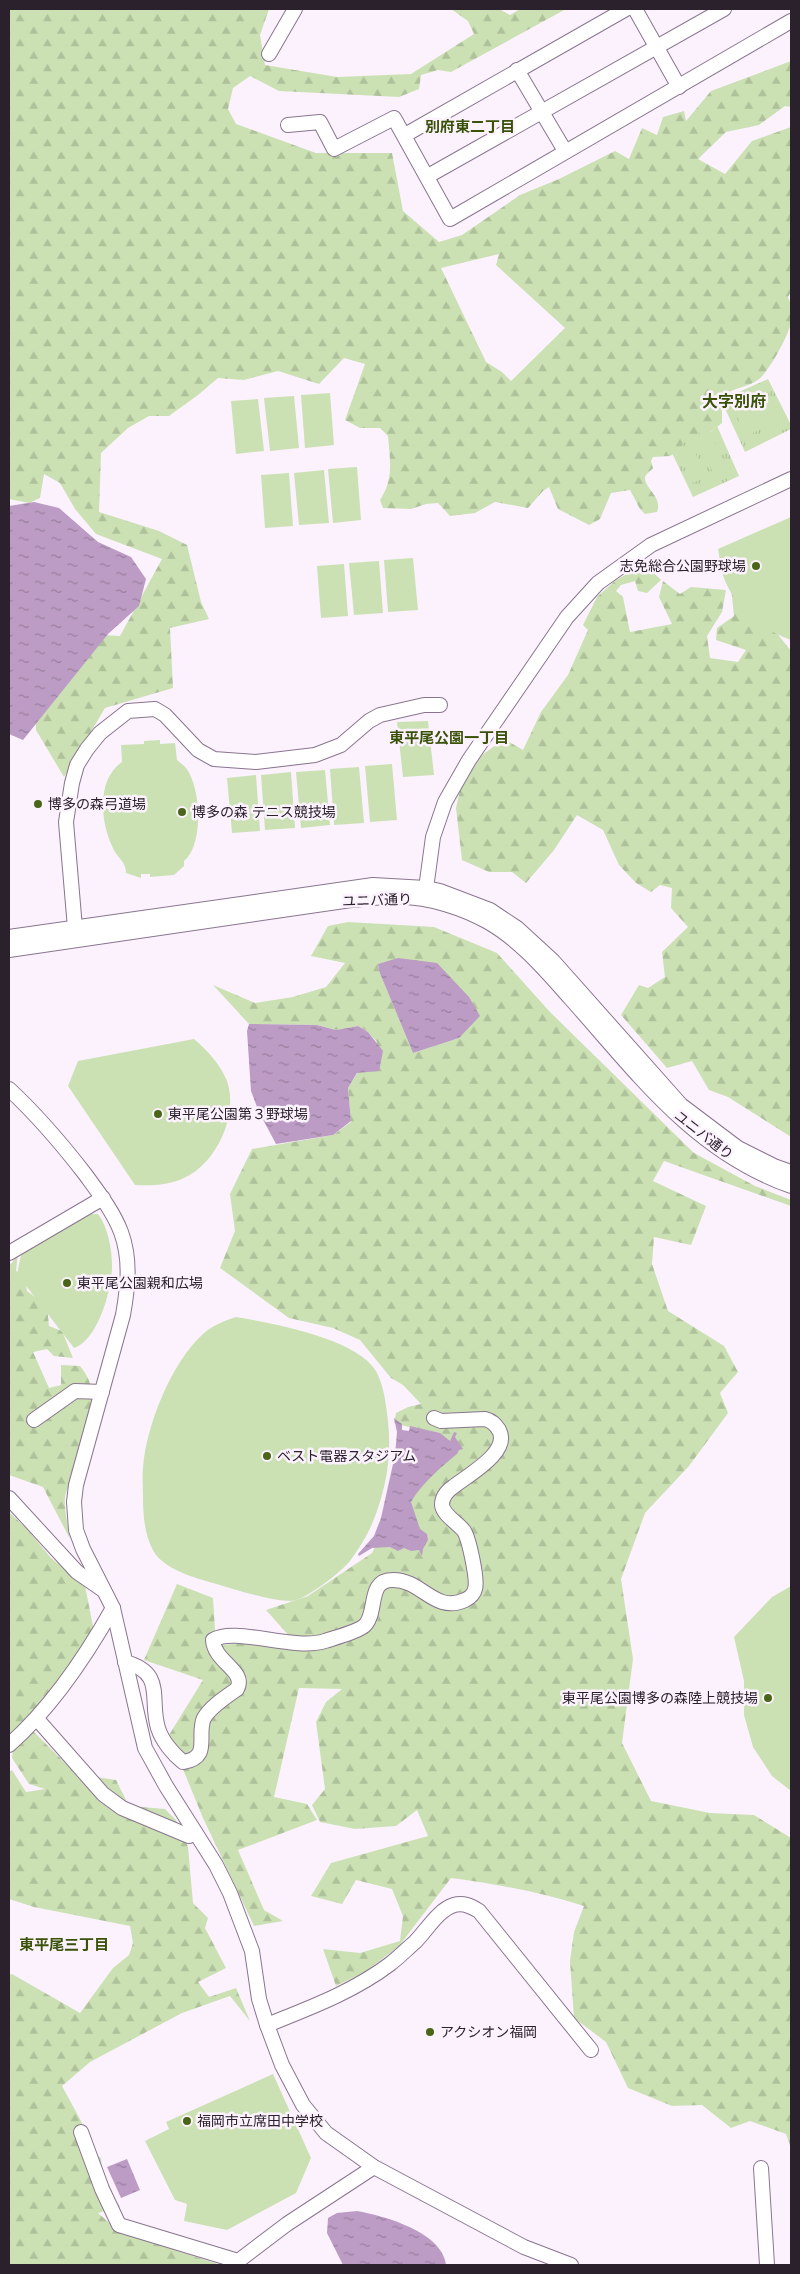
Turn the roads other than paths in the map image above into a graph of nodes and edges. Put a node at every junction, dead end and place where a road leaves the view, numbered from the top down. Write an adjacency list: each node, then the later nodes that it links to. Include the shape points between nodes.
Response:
1 (295, 9): 7 (street)
2 (626, 9): 8 (street)
3 (635, 9): 6 (street)
4 (724, 9): 6 (street)
5 (791, 21): 9 (street)
6 (656, 46): 9 (street); 10 (street)
7 (269, 54)
8 (517, 70): 10 (street); 12 (street)
9 (679, 87): 13 (street)
10 (541, 110): 13 (street); 14 (street)
11 (288, 125): 12 (street, via 320,122 334,149 394,118)
12 (404, 135): 14 (street)
13 (565, 151): 14 (street, via 450,219)
14 (428, 176)
15 (791, 479): 17 (street, via 651,544 611,572 581,601 458,777 433,837)
16 (440, 705): 18 (street, via 424,705 380,715 341,745 315,756 256,762 214,759 198,750 165,715 154,709 128,711 87,748 72,783 66,822)
17 (425, 894): 18 (street, ユニバ通り, via 373,885); 20 (street, ユニバ通り, via 351,900); 22 (street, ユニバ通り, via 482,906 517,928 553,960 681,1105 738,1148); 23 (street, ユニバ通り, via 488,922 513,939 677,1116 720,1151)
18 (75, 928): 19 (street, ユニバ通り)
19 (9, 938)
20 (9, 950)
21 (9, 1089): 24 (street, via 35,1113)
22 (791, 1172)
23 (791, 1186)
24 (103, 1198): 25 (street); 26 (street, via 121,1232 128,1282 123,1315)
25 (9, 1253)
26 (102, 1392): 28 (street, via 75,1391); 30 (street, via 74,1502 76,1530)
27 (434, 1418): 32 (street, via 441,1421 485,1419 491,1421 501,1434 502,1442 493,1457 445,1493 442,1505 464,1531 470,1544 476,1588 472,1595 448,1604 438,1602 406,1582 385,1580 378,1586 370,1619 365,1626 323,1641 309,1644 219,1636 213,1640 215,1652 236,1673 239,1684 204,1719 201,1729 203,1745 198,1756 191,1761 183,1762 174,1754 158,1730 156,1694 151,1679 138,1666)
28 (34, 1420)
29 (9, 1498): 30 (street, via 77,1572)
30 (104, 1590): 31 (street)
31 (113, 1608): 32 (street); 33 (street, via 96,1638)
32 (125, 1662): 35 (street, via 145,1748)
33 (37, 1719): 34 (street); 35 (street, via 103,1794 122,1808 189,1836)
34 (9, 1744)
35 (195, 1832): 36 (street, via 216,1865 246,1933 252,1951 258,1999)
36 (267, 2025): 37 (street, via 358,1985 415,1942 444,1911 462,1904 479,1911); 39 (street, via 282,2065 304,2105 326,2133)
37 (591, 2050)
38 (81, 2132): 41 (street, via 119,2225)
39 (374, 2167): 41 (street, via 287,2224); 42 (street, via 524,2247)
40 (761, 2168): 43 (street)
41 (236, 2263)
42 (571, 2265)
43 (766, 2265)

